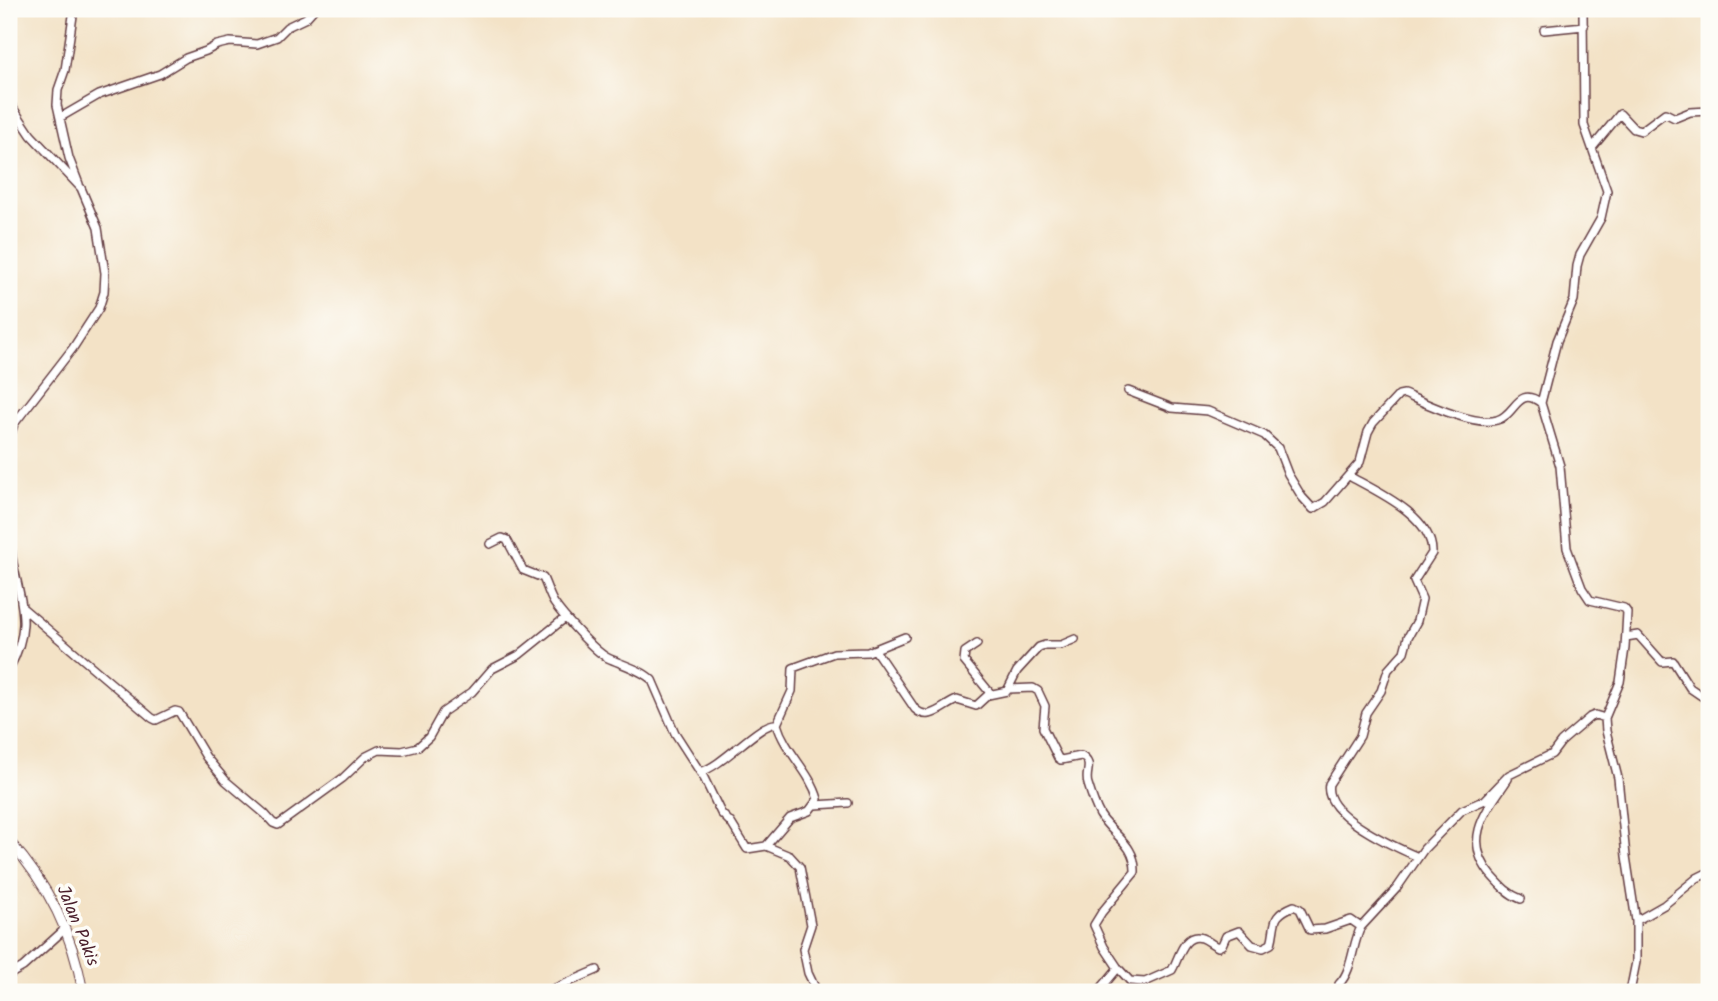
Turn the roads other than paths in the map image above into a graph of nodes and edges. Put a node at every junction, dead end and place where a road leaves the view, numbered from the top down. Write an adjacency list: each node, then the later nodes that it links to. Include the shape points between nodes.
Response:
1 (74, 9): 8 (street, via 57,99)
2 (314, 9): 8 (street, via 277,37 252,45 217,45 160,74 99,95)
3 (1583, 9): 4 (street)
4 (1584, 26): 5 (street); 9 (street, via 1583,110)
5 (1544, 30)
6 (9, 102): 10 (street, via 31,135)
7 (1709, 111): 9 (street, via 1675,118 1665,113 1641,131 1620,114)
8 (61, 117): 10 (street)
9 (1592, 148): 12 (street, via 1606,184 1604,210 1577,266 1574,300 1557,341)
10 (81, 188): 13 (street, via 98,228 104,292 73,348)
11 (1128, 391): 15 (street, via 1172,408 1218,414 1264,435 1278,449 1288,474 1312,509)
12 (1541, 403): 15 (street, via 1526,398 1503,418 1487,422 1401,394 1373,423 1360,462); 21 (street, via 1560,466 1567,548 1587,597 1627,612)
13 (11, 421): 14 (street)
14 (9, 440)
15 (1349, 476): 37 (street, via 1394,501 1426,531 1433,548 1413,581 1422,602 1404,652 1388,670 1360,736 1328,787 1331,799 1353,822)
16 (9, 519): 18 (street, via 12,561)
17 (490, 544): 19 (street, via 500,538 507,540 523,570 543,578)
18 (24, 609): 19 (street, via 154,719 178,712 226,781 278,825 365,757 379,750 418,747 443,712 472,692 492,669 519,655); 25 (street, via 22,642)
19 (565, 618): 31 (street, via 598,652 652,680 675,733)
20 (905, 637): 24 (street)
21 (1626, 637): 28 (street, via 1638,635 1662,662 1673,661 1690,688); 29 (street, via 1620,682)
22 (1075, 639): 26 (street, via 1038,648 1017,671)
23 (977, 645): 27 (street, via 965,652 964,661)
24 (876, 650): 27 (street, via 920,713 936,712 957,700 976,706); 30 (street, via 834,653 794,666 792,691)
25 (9, 669)
26 (1009, 689): 27 (street); 43 (street, via 1038,691 1045,706 1043,728 1058,758 1081,756 1087,761 1087,782 1101,816 1133,855 1135,873 1094,925)
27 (991, 694)
28 (1709, 701)
29 (1605, 718): 32 (street, via 1590,717 1552,754); 40 (street, via 1618,778)
30 (777, 724): 31 (street, via 769,724); 34 (street, via 818,796)
31 (700, 772): 36 (street, via 747,849)
32 (1513, 773): 37 (street, via 1485,800 1462,810); 39 (street, via 1482,819 1477,840 1486,869 1507,892)
33 (848, 803): 34 (street)
34 (815, 806): 36 (street, via 790,818)
35 (9, 841): 42 (street, Jalan Pakis, via 49,894)
36 (766, 846): 48 (street, via 790,856 800,867 811,925 803,949)
37 (1419, 857): 41 (street, via 1391,896)
38 (1709, 872): 40 (street)
39 (1521, 899)
40 (1636, 921): 51 (street)
41 (1357, 924): 43 (street, via 1310,930 1294,906 1275,921 1271,944 1262,948 1252,945 1239,931 1226,936 1218,947 1202,938 1192,939 1182,947 1172,970 1145,982 1130,981); 50 (street)
42 (65, 929): 45 (street); 46 (street, Jalan Pakis)
43 (1118, 968): 49 (street)
44 (597, 970): 47 (street)
45 (9, 975)
46 (83, 992)
47 (546, 992)
48 (817, 992)
49 (1098, 992)
50 (1339, 992)
51 (1630, 992)

